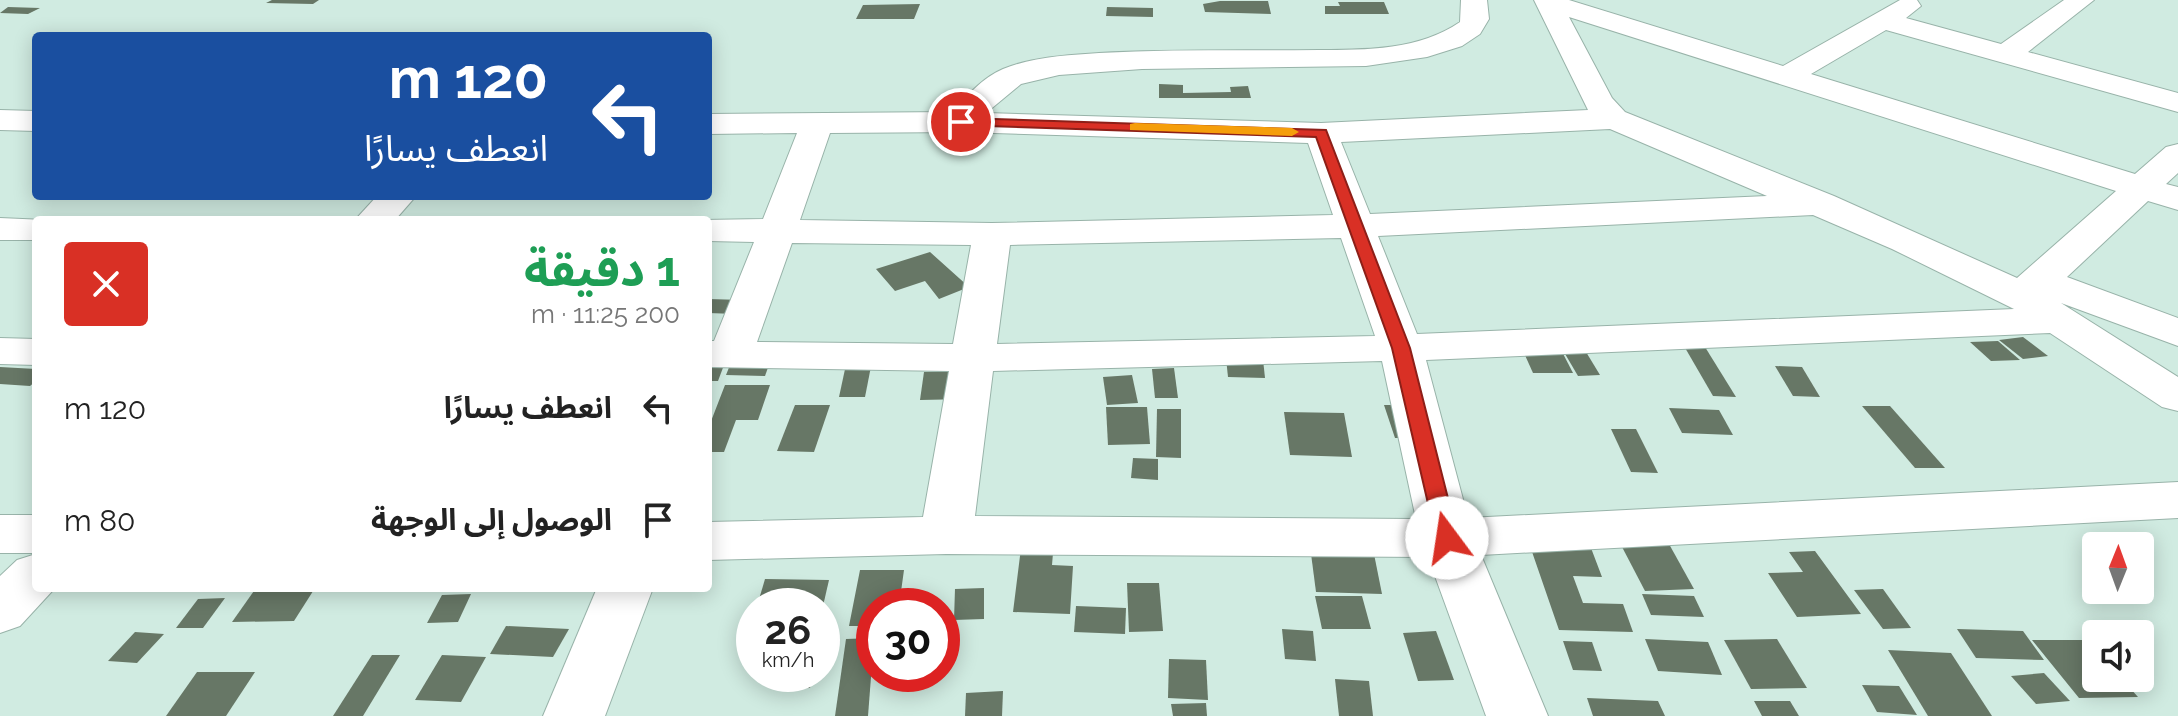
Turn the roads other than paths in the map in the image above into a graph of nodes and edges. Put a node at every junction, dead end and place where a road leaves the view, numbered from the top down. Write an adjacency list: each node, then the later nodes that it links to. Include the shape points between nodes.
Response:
1 (1474, 0): 12 (street, via 1477,18 1471,28 1427,49 1337,58 1032,70 989,89)
2 (1916, 0): 5 (street)
3 (2081, 0): 6 (street)
4 (1547, 1): 7 (street); 9 (street, via 1598,102)
5 (1885, 21): 6 (street); 7 (street)
6 (2006, 54): 8 (street)
7 (1787, 76): 17 (street)
8 (2178, 103)
9 (1614, 119): 15 (street); 20 (street)
10 (0, 120): 11 (street)
11 (32, 121)
12 (961, 122): 14 (street); 15 (street)
13 (712, 124): 14 (street)
14 (817, 124): 26 (street)
15 (1321, 133): 22 (street)
16 (2178, 154): 17 (street)
17 (2142, 188): 18 (street); 28 (street)
18 (2178, 199)
19 (394, 200): 21 (street)
20 (1821, 204): 22 (street); 28 (street)
21 (378, 216)
22 (1356, 226): 27 (street); 31 (street)
23 (0, 229): 24 (street)
24 (32, 229)
25 (712, 230): 26 (street)
26 (775, 230): 27 (street); 34 (street)
27 (992, 234): 35 (street)
28 (2030, 288): 29 (street); 30 (street)
29 (2062, 320): 31 (street); 36 (street)
30 (2178, 333)
31 (1401, 348): 35 (street); 41 (street)
32 (0, 351): 33 (street)
33 (32, 352)
34 (720, 354): 35 (street)
35 (971, 358): 40 (street)
36 (2178, 397)
37 (2178, 500): 41 (street)
38 (0, 534): 39 (street)
39 (32, 534)
40 (946, 535): 41 (street); 42 (street)
41 (1447, 538): 47 (street)
42 (712, 541)
43 (32, 578): 45 (street)
44 (623, 592): 46 (street)
45 (0, 611)
46 (574, 716)
47 (1517, 716)

